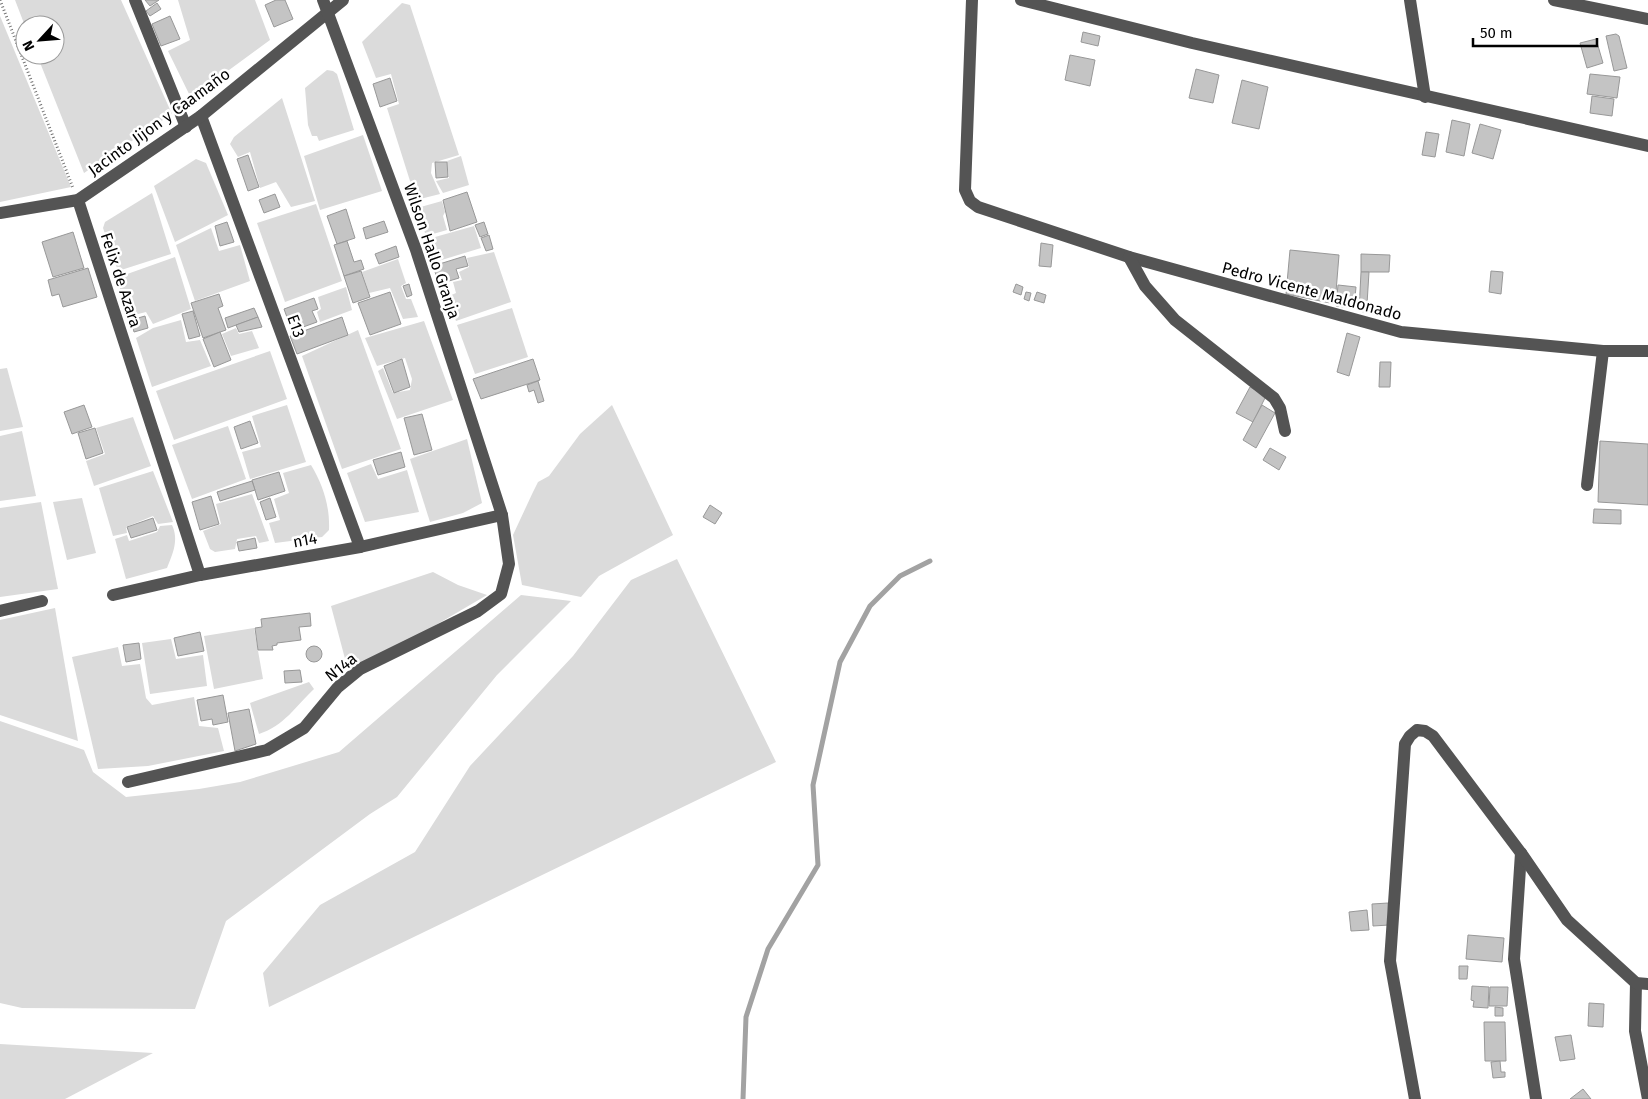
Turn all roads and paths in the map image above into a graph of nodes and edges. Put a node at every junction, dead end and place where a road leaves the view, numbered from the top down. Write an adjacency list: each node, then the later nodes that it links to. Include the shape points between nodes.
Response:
1 (0, 0): 15 (path)
2 (135, 0): 13 (street)
3 (323, 0): 9 (street, Wilson Hallo Granja)
4 (343, 0): 9 (street, Jacinto Jijon y Caamaño)
5 (972, 0): 17 (street, Pedro Vicente Maldonado, via 965,190 970,201 978,208)
6 (1021, 0): 11 (street)
7 (1410, 0): 11 (street)
8 (1554, 0): 10 (street)
9 (328, 13): 12 (street, Jacinto Jijon y Caamaño); 22 (street, Wilson Hallo Granja, via 416,250)
10 (1648, 19)
11 (1425, 97): 14 (street)
12 (201, 116): 13 (street, Jacinto Jijon y Caamaño); 23 (street, E13)
13 (186, 127): 15 (street, Jacinto Jijon y Caamaño)
14 (1648, 146)
15 (78, 200): 16 (street, Jacinto Jijon y Caamaño); 24 (street, Felix de Azara)
16 (0, 213)
17 (1129, 257): 19 (street, Pedro Vicente Maldonado, via 1401,332); 20 (street, via 1145,286 1175,320 1274,398 1280,408)
18 (1648, 350): 19 (street, Pedro Vicente Maldonado)
19 (1603, 351): 21 (street)
20 (1285, 431)
21 (1587, 486)
22 (502, 515): 23 (street, n14); 28 (street, N14a, via 509,564 501,594 478,611 360,670 338,687 304,728 267,750)
23 (360, 547): 24 (street, n14)
24 (200, 575): 25 (street, n14)
25 (113, 595)
26 (42, 601): 27 (street)
27 (0, 611)
28 (128, 782)
29 (1521, 853): 30 (street, via 1567,920); 31 (street, via 1433,736 1417,730 1410,736 1405,744 1390,961); 32 (street, via 1514,959)
30 (1642, 983): 33 (street, via 1635,1031)
31 (1415, 1099)
32 (1536, 1099)
33 (1648, 1099)

